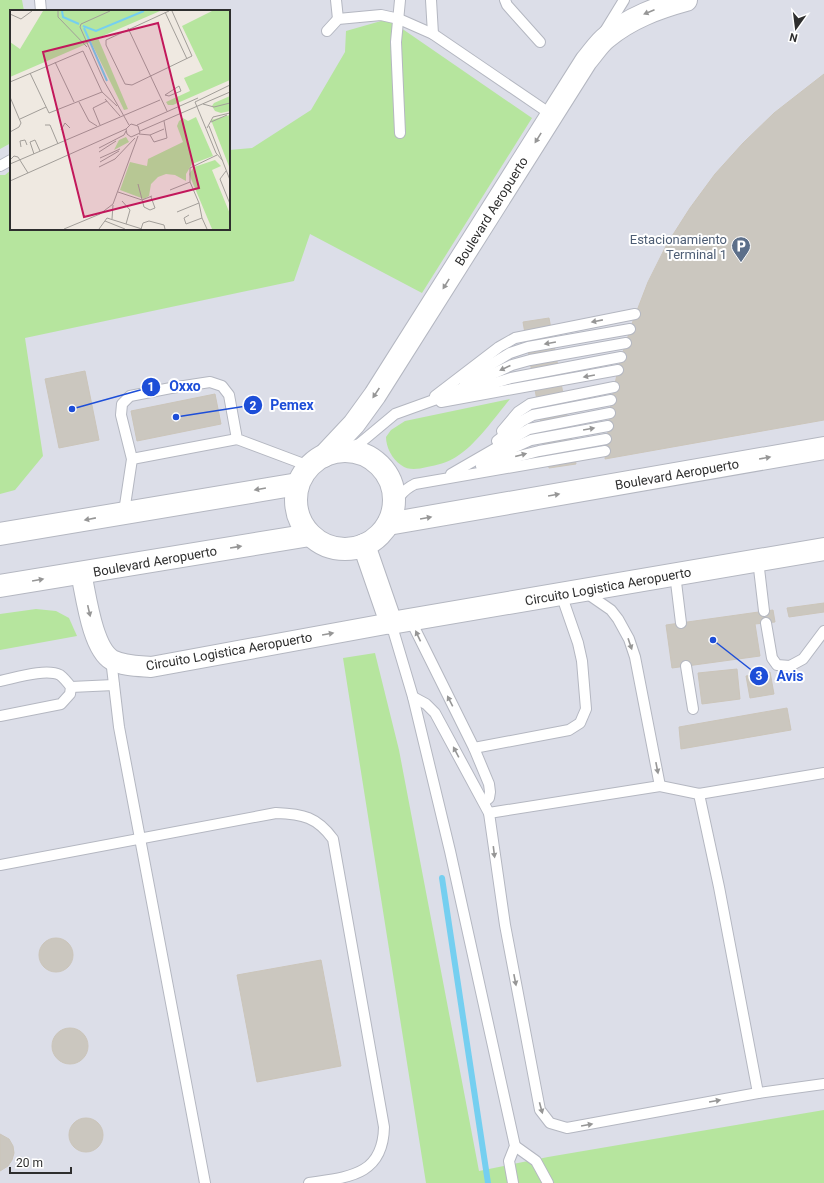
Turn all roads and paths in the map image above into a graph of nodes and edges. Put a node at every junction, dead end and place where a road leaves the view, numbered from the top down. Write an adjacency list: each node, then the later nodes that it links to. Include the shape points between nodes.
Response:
1 (40, 0): 8 (lane)
2 (336, 0): 9 (lane)
3 (400, 0): 10 (lane)
4 (431, 0): 12 (lane)
5 (505, 0): 13 (lane)
6 (624, 0): 14 (lane)
7 (686, 0): 14 (street, Boulevard Aeropuerto, one-way to 14, via 631,20 605,38)
8 (42, 10)
9 (338, 19): 10 (lane, via 381,15); 11 (lane)
10 (399, 19): 12 (lane); 16 (lane, via 396,42)
11 (327, 31)
12 (433, 34): 15 (lane)
13 (540, 42)
14 (586, 61): 15 (street, Boulevard Aeropuerto)
15 (552, 115): 35 (street, Boulevard Aeropuerto, one-way to 35, via 375,395 354,424)
16 (400, 133)
17 (10, 161): 18 (lane)
18 (0, 166)
19 (635, 314): 26 (lane, one-way to 26, via 515,338 499,347 435,396)
20 (630, 329): 26 (lane, one-way to 26, via 518,350 444,393)
21 (626, 343): 26 (lane, one-way to 26, via 520,362)
22 (621, 358): 26 (lane, via 511,378)
23 (618, 370): 26 (lane, one-way to 26)
24 (614, 387): 33 (lane, via 530,404 518,412)
25 (612, 400): 33 (lane, via 533,415)
26 (414, 407): 35 (lane, via 395,414 359,444)
27 (610, 413): 36 (lane, via 529,428)
28 (608, 426): 37 (lane, one-way to 28, via 531,440)
29 (237, 439): 34 (lane); 34 (lane, via 228,395 222,386 210,382 171,388 130,396 122,404 121,415); 35 (lane)
30 (606, 439): 37 (lane, one-way to 30, via 539,451)
31 (824, 448): 40 (street, Boulevard Aeropuerto, one-way to 31)
32 (605, 451): 38 (lane)
33 (484, 452): 36 (lane)
34 (132, 459): 39 (lane)
35 (318, 464): 39 (street, one-way to 39); 40 (street, via 354,452 369,458 381,468 392,489 394,501); 42 (street, via 295,497 296,511 301,524)
36 (469, 464): 37 (lane)
37 (449, 475): 38 (lane)
38 (429, 481): 40 (lane, via 406,488)
39 (124, 512): 41 (street, one-way to 41)
40 (390, 519): 43 (street, via 378,537)
41 (0, 534)
42 (310, 535): 43 (street, via 335,549 350,549); 46 (street, Boulevard Aeropuerto, one-way to 42)
43 (364, 545): 51 (street)
44 (824, 549): 45 (street, Circuito Logistica Aeropuerto)
45 (758, 560): 47 (street, Circuito Logistica Aeropuerto); 50 (lane)
46 (81, 573): 48 (street, Boulevard Aeropuerto, one-way to 46); 55 (street, one-way to 55, via 96,640)
47 (675, 574): 49 (street, Circuito Logistica Aeropuerto); 52 (lane)
48 (0, 586)
49 (571, 592): 51 (street, Circuito Logistica Aeropuerto); 63 (lane, via 582,661 586,709 580,723 570,730); 65 (lane, one-way to 65, via 611,610 629,639 635,657)
50 (764, 611)
51 (401, 621): 55 (street, Circuito Logistica Aeropuerto, one-way to 51, via 133,666 151,667); 60 (lane); 63 (lane, one-way to 51)
52 (681, 623)
53 (766, 623): 54 (lane, via 772,658 777,665 790,666 803,659)
54 (824, 631)
55 (111, 659): 58 (lane)
56 (686, 666): 61 (lane)
57 (0, 681): 59 (lane, via 45,672 62,676)
58 (114, 684): 59 (lane); 69 (lane, via 119,727)
59 (71, 687): 62 (lane, via 70,694 61,704)
60 (413, 697): 67 (lane, one-way to 60, via 435,713); 73 (lane, via 455,871)
61 (693, 709)
62 (0, 716)
63 (474, 748): 67 (lane, via 489,784 489,798)
64 (824, 773): 66 (lane)
65 (660, 786): 66 (lane); 68 (lane)
66 (698, 794): 72 (lane, via 719,887)
67 (484, 802): 68 (lane)
68 (489, 813): 72 (lane, one-way to 72, via 510,953 540,1110 544,1117 550,1123 566,1128)
69 (140, 839): 70 (lane); 74 (lane); 75 (lane, via 276,813 297,814 312,819 324,827 333,840 384,1127 384,1139 382,1150 375,1161 364,1170 353,1176)
70 (0, 865)
71 (824, 1084): 72 (lane)
72 (758, 1093)
73 (516, 1146): 76 (lane, via 509,1161); 77 (lane, via 536,1161)
74 (205, 1183)
75 (309, 1183)
76 (513, 1183)
77 (548, 1183)

